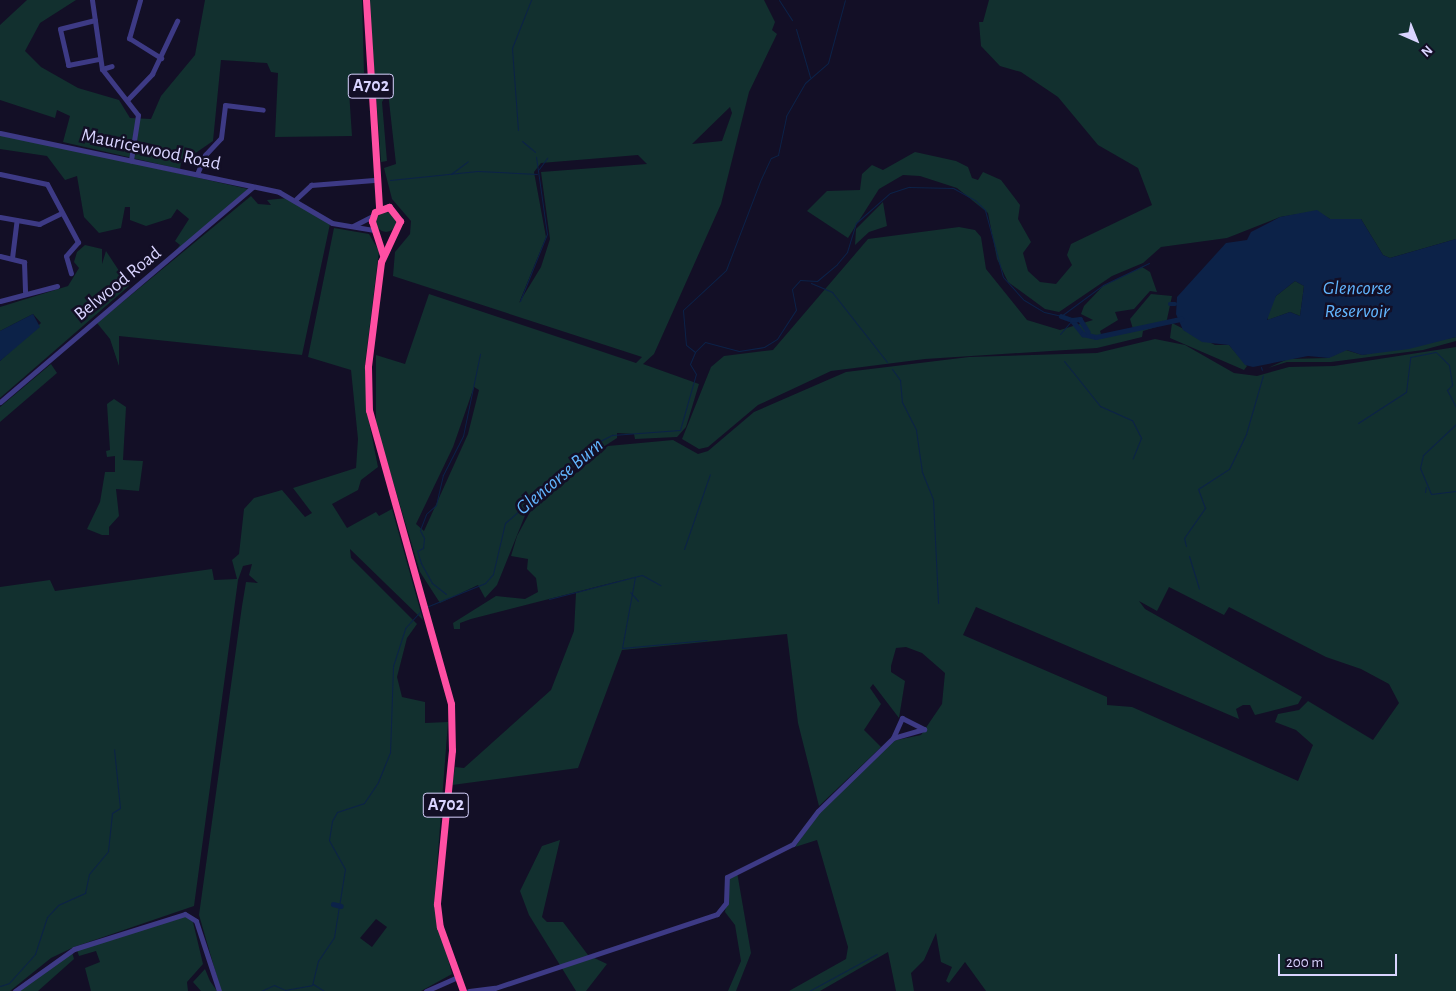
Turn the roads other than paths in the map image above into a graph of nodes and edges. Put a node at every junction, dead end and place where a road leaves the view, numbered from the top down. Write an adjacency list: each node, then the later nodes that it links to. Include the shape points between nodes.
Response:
1 (92, 0): 4 (street)
2 (140, 0): 6 (street, via 129,38)
3 (366, 0): 18 (highway, A702)
4 (95, 20): 7 (street); 7 (street, via 60,29 68,65)
5 (176, 21): 6 (street)
6 (161, 58): 10 (street)
7 (99, 59): 9 (street)
8 (112, 66): 9 (street)
9 (102, 69): 10 (street, via 113,87)
10 (128, 99): 13 (street, via 138,116)
11 (263, 110): 15 (street, via 225,105 221,138 205,155)
12 (0, 133): 13 (street, Mauricewood Road)
13 (131, 160): 15 (street, Mauricewood Road)
14 (0, 174): 22 (street, via 45,182)
15 (197, 174): 17 (street, Mauricewood Road)
16 (374, 180): 19 (street, via 311,185)
17 (253, 187): 19 (street, Mauricewood Road); 36 (street, Belwood Road, via 248,196)
18 (382, 194): 20 (highway, A702); 21 (highway, A702)
19 (296, 199): 26 (street, Mauricewood Road, via 332,223)
20 (389, 207): 21 (highway); 28 (highway, A702, via 399,216)
21 (379, 209): 23 (highway, A702)
22 (62, 213): 25 (street, via 42,224); 32 (street, via 78,242 66,256)
23 (373, 216): 26 (street); 27 (highway, A702)
24 (0, 218): 25 (street)
25 (17, 220): 31 (street)
26 (353, 226): 27 (street, Mauricewood Road)
27 (376, 232): 28 (highway); 29 (highway, A702)
28 (394, 233): 29 (highway, A702)
29 (383, 255): 38 (highway, A702, via 368,367 370,410 428,619 454,727 437,904)
30 (0, 256): 31 (street)
31 (12, 258): 34 (street, via 25,264)
32 (71, 272)
33 (57, 286): 34 (street)
34 (25, 292): 35 (street)
35 (0, 301)
36 (0, 402)
37 (893, 738): 37 (street, via 917,734 924,729 902,718); 43 (street, via 818,811 793,844 730,874 726,903 717,914 495,988)
38 (457, 977): 41 (street); 42 (highway, A702)
39 (15, 991): 40 (street, via 74,949 186,914 196,921)
40 (219, 991)
41 (426, 991)
42 (463, 991)
43 (469, 991)

